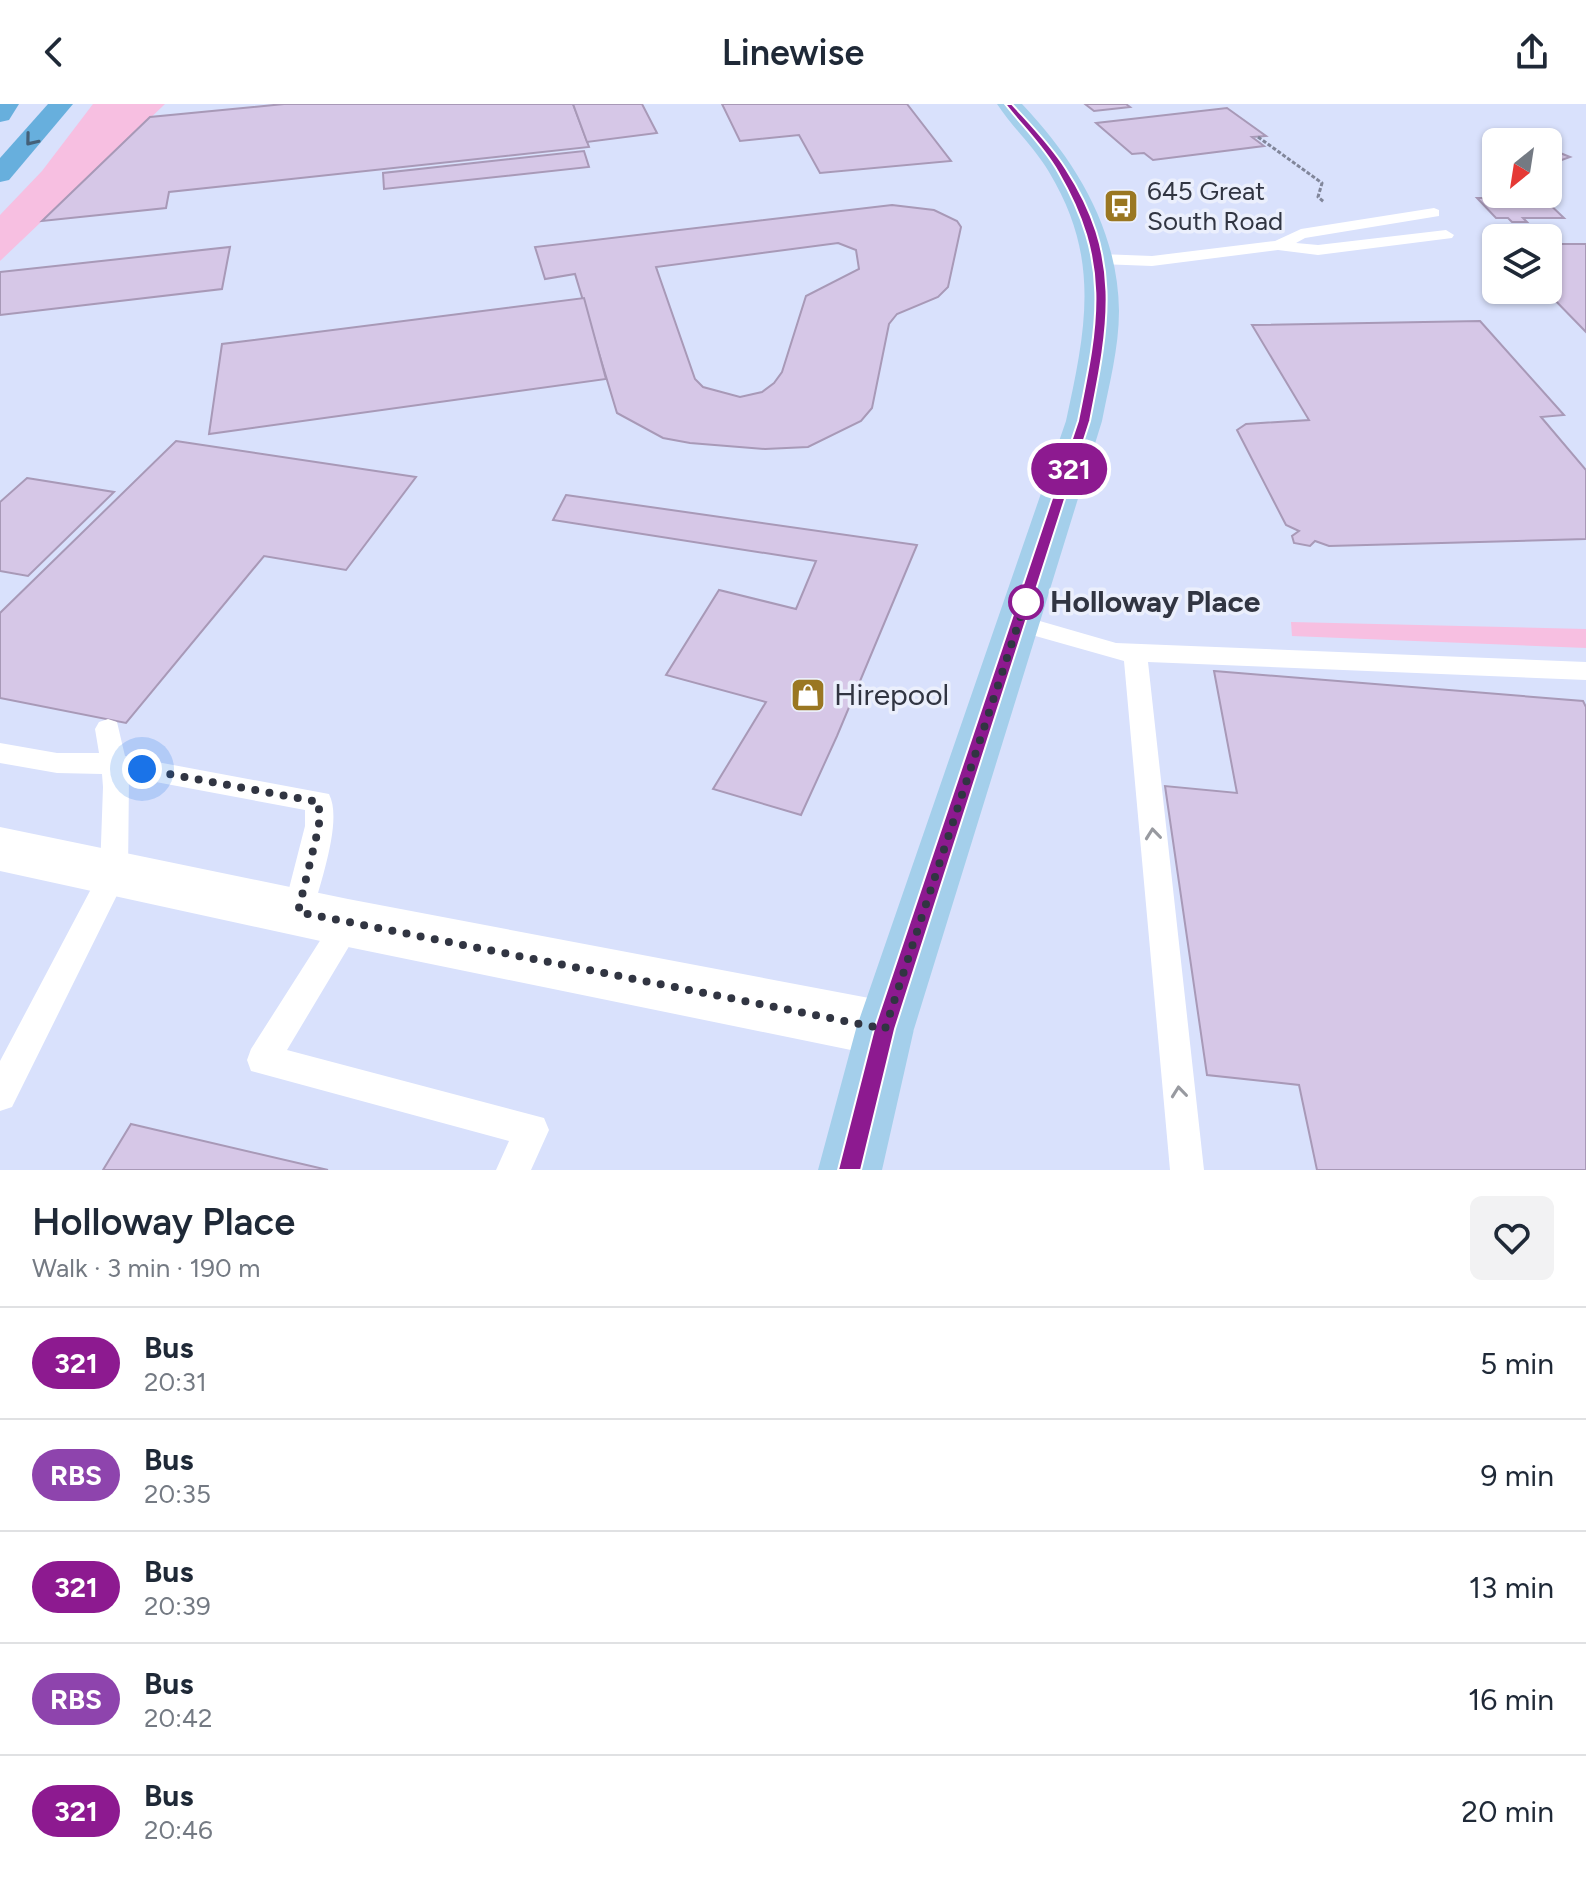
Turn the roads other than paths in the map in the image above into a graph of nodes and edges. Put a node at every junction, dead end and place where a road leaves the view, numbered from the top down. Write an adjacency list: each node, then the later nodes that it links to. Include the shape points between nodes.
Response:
1 (7, 104): 4 (highway)
2 (61, 104): 5 (highway, one-way to 5)
3 (1009, 104): 9 (main road, via 1062,170)
4 (0, 115)
5 (0, 174)
6 (1434, 213): 8 (lane, via 1301,234)
7 (1446, 235): 8 (lane, via 1318,250)
8 (1279, 245): 9 (lane, via 1152,261)
9 (1100, 259): 10 (main road, via 1103,312 1084,421)
10 (1019, 623): 11 (lane); 19 (main road)
11 (1135, 653): 12 (lane); 23 (lane, one-way to 11)
12 (1586, 671)
13 (108, 729): 15 (lane)
14 (0, 753): 15 (lane, via 57,763)
15 (113, 764): 17 (lane); 18 (lane, via 319,802)
16 (0, 849): 17 (street)
17 (114, 873): 18 (street); 20 (lane)
18 (323, 917): 19 (street); 21 (lane, via 263,1060 532,1130)
19 (885, 1029): 22 (main road)
20 (0, 1095)
21 (513, 1170)
22 (850, 1170)
23 (1187, 1170)

